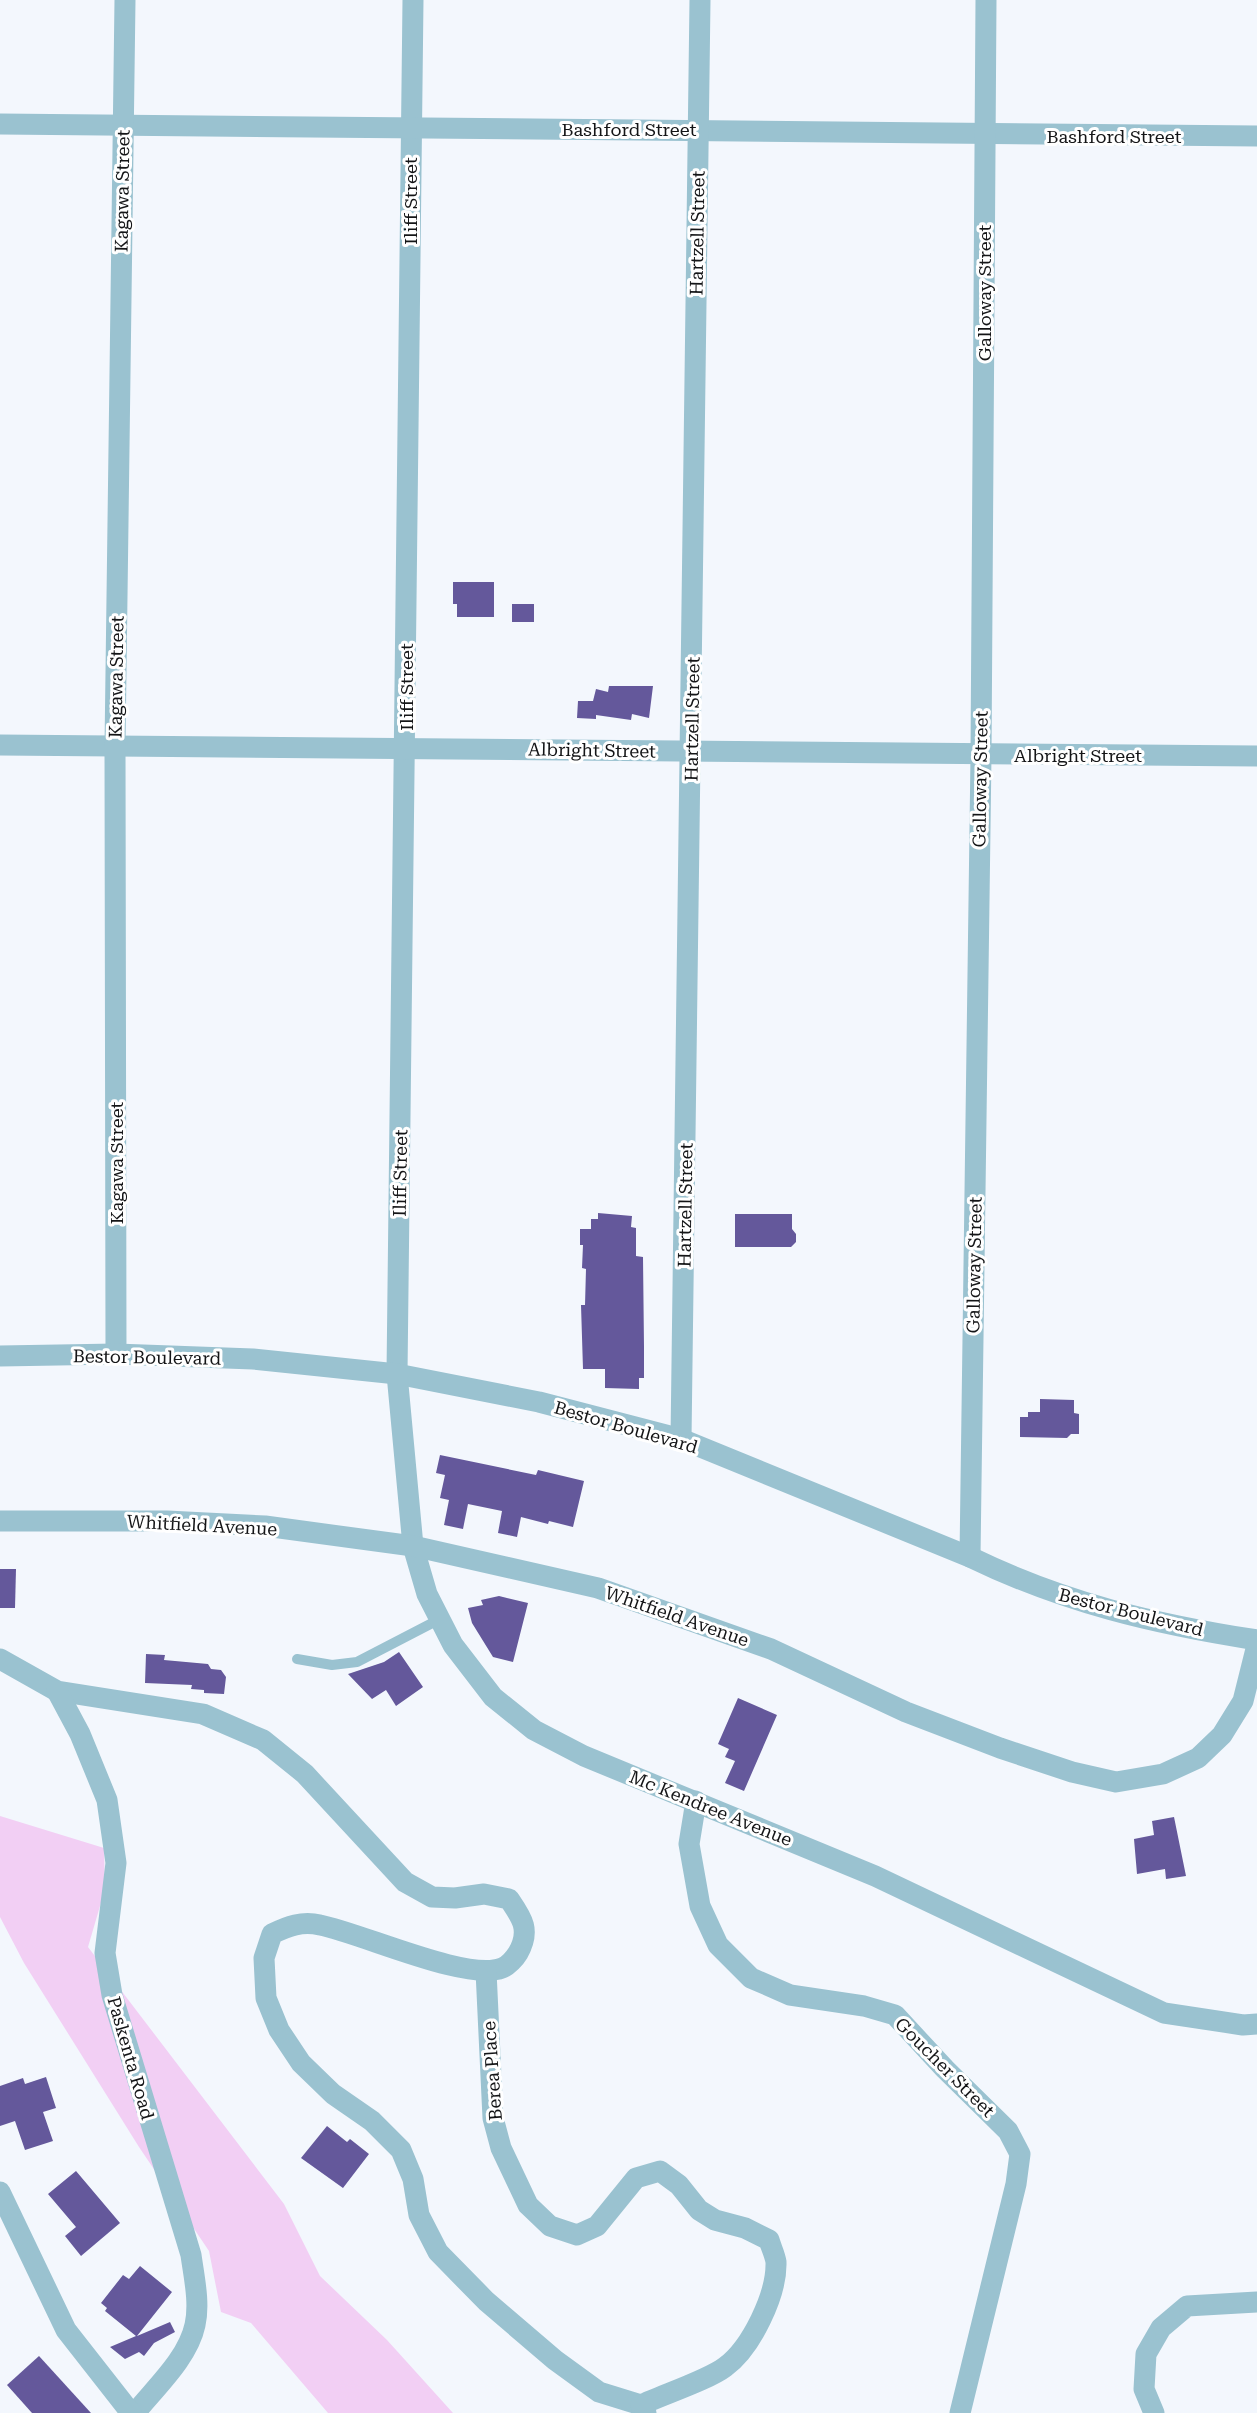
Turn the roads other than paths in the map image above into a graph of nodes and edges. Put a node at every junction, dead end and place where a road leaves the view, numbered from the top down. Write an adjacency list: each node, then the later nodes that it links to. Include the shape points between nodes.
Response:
1 (125, 0): 6 (street, Kagawa Street)
2 (413, 0): 7 (street, Iliff Street)
3 (700, 0): 8 (street, Hartzell Street)
4 (986, 0): 9 (street, Galloway Street)
5 (0, 124): 6 (street, Bashford Street)
6 (123, 126): 7 (street, Bashford Street); 12 (street, Kagawa Street)
7 (411, 127): 8 (street, Bashford Street); 13 (street, Iliff Street)
8 (698, 130): 9 (street, Bashford Street); 14 (street, Hartzell Street)
9 (985, 135): 10 (street, Bashford Street); 15 (street, Galloway Street)
10 (1257, 136)
11 (0, 745): 12 (street, Albright Street)
12 (115, 746): 13 (street, Albright Street); 17 (street, Kagawa Street)
13 (406, 748): 14 (street, Albright Street); 19 (street, Iliff Street)
14 (691, 751): 15 (street, Albright Street); 20 (street, Hartzell Street)
15 (981, 755): 16 (street, Albright Street); 23 (street, Galloway Street)
16 (1257, 756)
17 (116, 1354): 18 (street, Bestor Boulevard); 19 (street, Bestor Boulevard, via 253,1359)
18 (0, 1356)
19 (397, 1374): 20 (street, Bestor Boulevard, via 539,1402); 22 (street, Mc Kendree Avenue)
20 (681, 1439): 23 (street, Bestor Boulevard)
21 (0, 1521): 22 (street, Whitfield Avenue, via 167,1521 265,1526)
22 (413, 1546): 24 (street, Mc Kendree Avenue, via 427,1594); 25 (street, Whitfield Avenue, via 598,1588 771,1649 906,1712 1000,1748 1116,1782 1163,1774 1198,1758 1222,1735 1243,1701)
23 (970, 1557): 25 (street, Bestor Boulevard, via 1087,1605)
24 (440, 1619): 27 (lane, via 357,1662 332,1665); 29 (street, Mc Kendree Avenue, via 453,1645 493,1696 534,1730 584,1756)
25 (1257, 1643)
26 (0, 1659): 28 (street)
27 (297, 1659)
28 (57, 1690): 30 (street, via 203,1714 263,1740 305,1774 405,1882 432,1896 484,1894 509,1899 523,1919 525,1940 516,1957 503,1968); 36 (street, Paskenta Road, via 107,1800 116,1863 105,1953 112,1995 191,2255 196,2290 195,2325 181,2355)
29 (696, 1801): 31 (street, Mc Kendree Avenue, via 875,1876 1164,2013); 37 (street, Goucher Street, via 689,1844 700,1906 718,1945 751,1978 790,1995 864,2006 895,2015 1008,2131 1020,2154)
30 (486, 1971): 34 (street, Berea Place, via 494,2118 501,2148 528,2205 550,2226 577,2235 597,2226 636,2178 660,2171 679,2185 699,2210 769,2240 776,2261 772,2284 747,2344 724,2368); 34 (street, via 434,1961 319,1924 292,1924 272,1934 264,1958 266,1998 279,2030 302,2063 333,2094 372,2121 401,2150 413,2179 419,2215 438,2252 486,2301 555,2360 599,2392)
31 (1257, 2024)
32 (0, 2192): 35 (street, via 66,2330)
33 (1257, 2302): 38 (street, via 1186,2306 1161,2328 1146,2354 1144,2389)
34 (643, 2409)
35 (131, 2413)
36 (135, 2413)
37 (960, 2413)
38 (1154, 2413)

